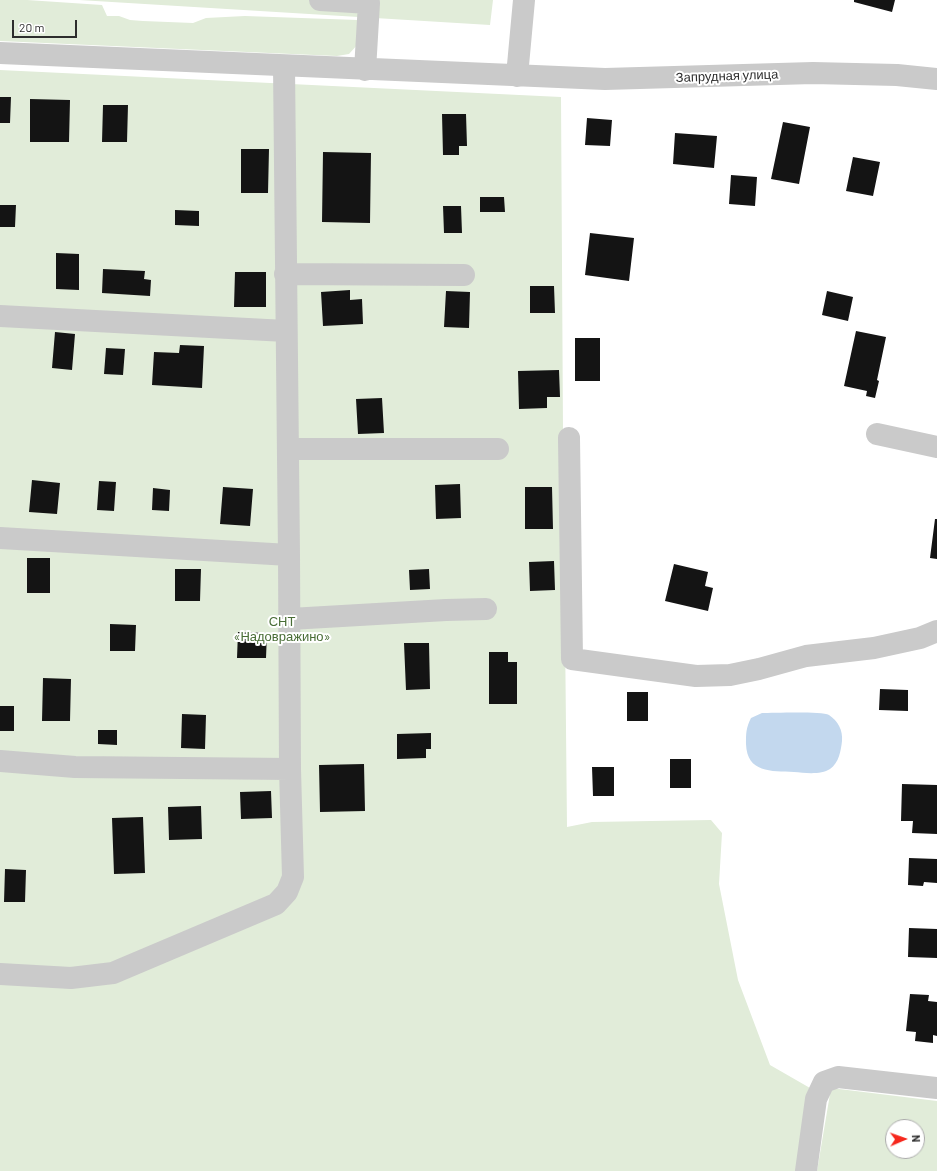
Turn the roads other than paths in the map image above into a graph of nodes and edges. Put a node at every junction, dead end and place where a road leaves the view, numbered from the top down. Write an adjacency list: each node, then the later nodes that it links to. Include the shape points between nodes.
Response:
1 (320, 0): 3 (street)
2 (524, 0): 7 (street)
3 (369, 2): 6 (street)
4 (0, 53): 5 (street, Запрудная улица)
5 (284, 66): 6 (street, Запрудная улица); 9 (street)
6 (365, 70): 7 (street, Запрудная улица)
7 (517, 76): 8 (street, Запрудная улица, via 605,80 813,73 897,75)
8 (937, 79)
9 (285, 274): 10 (street); 12 (street)
10 (464, 275)
11 (0, 316): 12 (street)
12 (286, 331): 16 (street)
13 (877, 434): 15 (street)
14 (569, 438): 22 (street, via 572,659 696,676 730,675 806,656 874,648 920,638)
15 (937, 447)
16 (288, 449): 17 (street); 19 (street)
17 (498, 449)
18 (0, 538): 19 (street)
19 (290, 556): 21 (street)
20 (486, 609): 21 (street)
21 (290, 619): 24 (street)
22 (937, 631)
23 (0, 761): 24 (street, via 75,767)
24 (290, 769): 25 (street, via 293,877 287,892 276,904 113,973 71,978)
25 (0, 974)
26 (937, 1088): 27 (street, via 838,1078 824,1082 816,1099)
27 (806, 1171)

